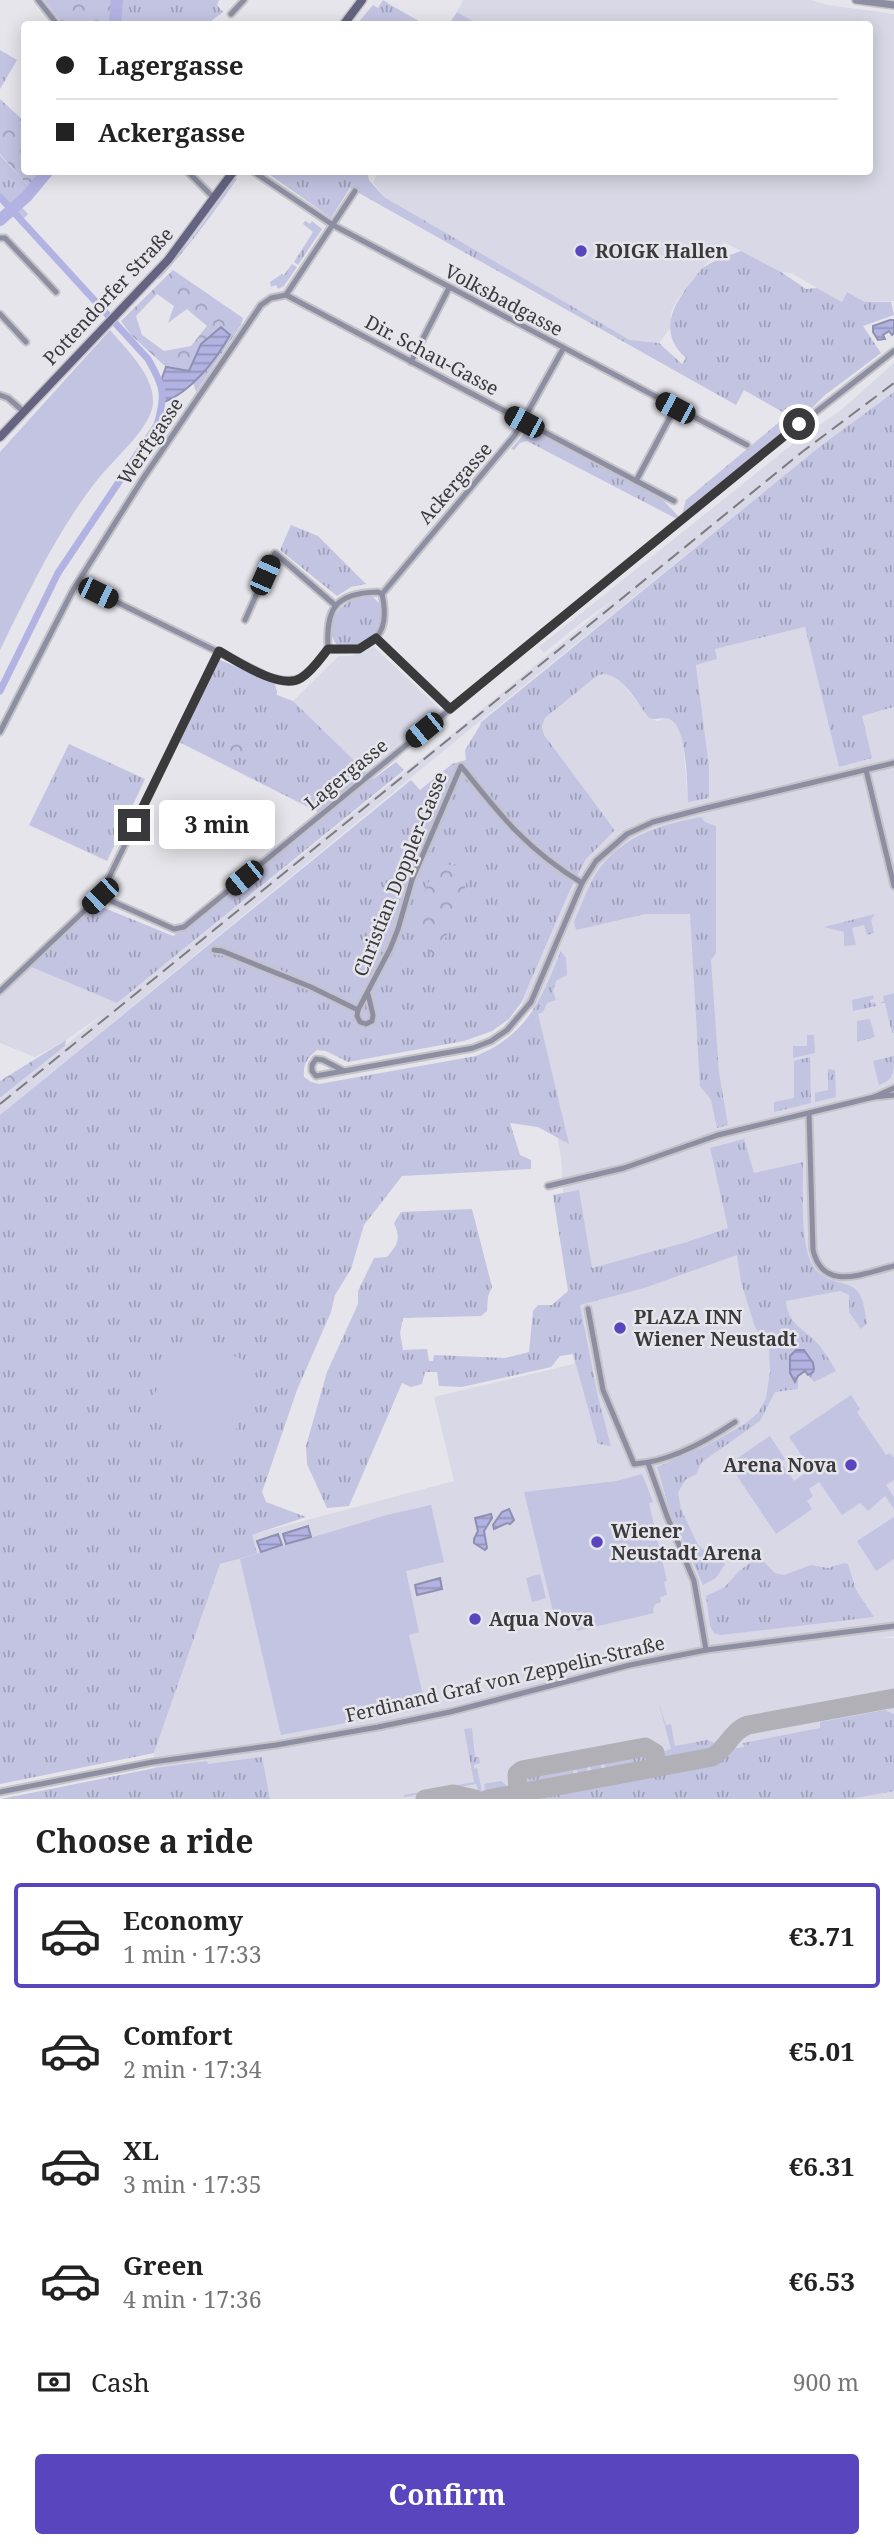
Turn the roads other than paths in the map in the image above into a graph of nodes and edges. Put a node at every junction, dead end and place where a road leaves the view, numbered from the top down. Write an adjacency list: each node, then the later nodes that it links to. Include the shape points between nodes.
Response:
1 (38, 0): 7 (street)
2 (244, 0): 6 (street)
3 (362, 0): 8 (main road)
4 (856, 0): 5 (street)
5 (894, 5)
6 (231, 14)
7 (55, 21)
8 (346, 21)
9 (191, 175): 13 (street)
10 (231, 175): 13 (main road, Pottendorfer Straße)
11 (258, 175): 14 (street, Volksbadgasse)
12 (355, 191): 14 (street, Werftgasse)
13 (214, 198): 26 (main road, Pottendorfer Straße, via 168,260)
14 (333, 225): 16 (street, Volksbadgasse); 18 (street, Werftgasse)
15 (0, 239): 17 (street, via 5,238)
16 (449, 288): 21 (street, Volksbadgasse); 23 (street)
17 (57, 292)
18 (286, 295): 23 (street, Dir. Schau-Gasse); 32 (street, Werftgasse, via 266,301 256,312)
19 (0, 314): 20 (street)
20 (26, 342)
21 (563, 349): 25 (street, Volksbadgasse); 27 (street, Ackergasse)
22 (894, 351): 39 (street, Lagergasse)
23 (411, 362): 27 (street, Dir. Schau-Gasse)
24 (0, 395): 26 (street)
25 (675, 408): 29 (street, Volksbadgasse); 30 (street)
26 (23, 411): 28 (main road, Pottendorfer Straße)
27 (524, 422): 30 (street, Dir. Schau-Gasse); 33 (street, Ackergasse)
28 (0, 437)
29 (747, 444)
30 (636, 481): 31 (street, Dir. Schau-Gasse)
31 (674, 501)
32 (78, 583): 38 (street); 40 (street, Werftgasse)
33 (382, 594): 34 (street, via 356,594); 36 (street, via 384,625)
34 (336, 606): 35 (street, via 275,553); 37 (street, via 328,621)
35 (245, 620)
36 (376, 638): 37 (street, via 359,649); 39 (street)
37 (328, 649): 38 (street, via 300,680 287,682)
38 (219, 651): 45 (street)
39 (450, 709): 45 (street, Lagergasse, via 184,927 174,929)
40 (0, 732)
41 (894, 763): 42 (street)
42 (866, 770): 43 (street, via 653,822 626,834 596,861); 44 (street)
43 (582, 883): 48 (street, Christian Doppler-Gasse, via 532,849 461,766); 50 (street, via 531,1002 507,1030 473,1048)
44 (894, 886)
45 (100, 896): 47 (street)
46 (214, 950): 49 (street, Christian Doppler-Gasse)
47 (0, 991)
48 (368, 994): 49 (street, Christian Doppler-Gasse); 49 (street, Christian Doppler-Gasse, via 372,1021 360,1022)
49 (358, 1010)
50 (344, 1071): 50 (street, via 323,1060 316,1059 312,1065 316,1076)
51 (894, 1088): 53 (street)
52 (894, 1095): 53 (street)
53 (874, 1097): 54 (street)
54 (809, 1113): 55 (street); 56 (street, via 815,1260 832,1276 846,1278)
55 (548, 1186)
56 (894, 1266)
57 (589, 1309): 59 (street, via 603,1390 634,1464)
58 (735, 1422): 59 (street)
59 (648, 1463): 61 (street, via 694,1581)
60 (894, 1626): 61 (street, Ferdinand Graf von Zeppelin-Straße)
61 (706, 1650): 62 (street, Ferdinand Graf von Zeppelin-Straße, via 389,1725 153,1762)
62 (0, 1793)

